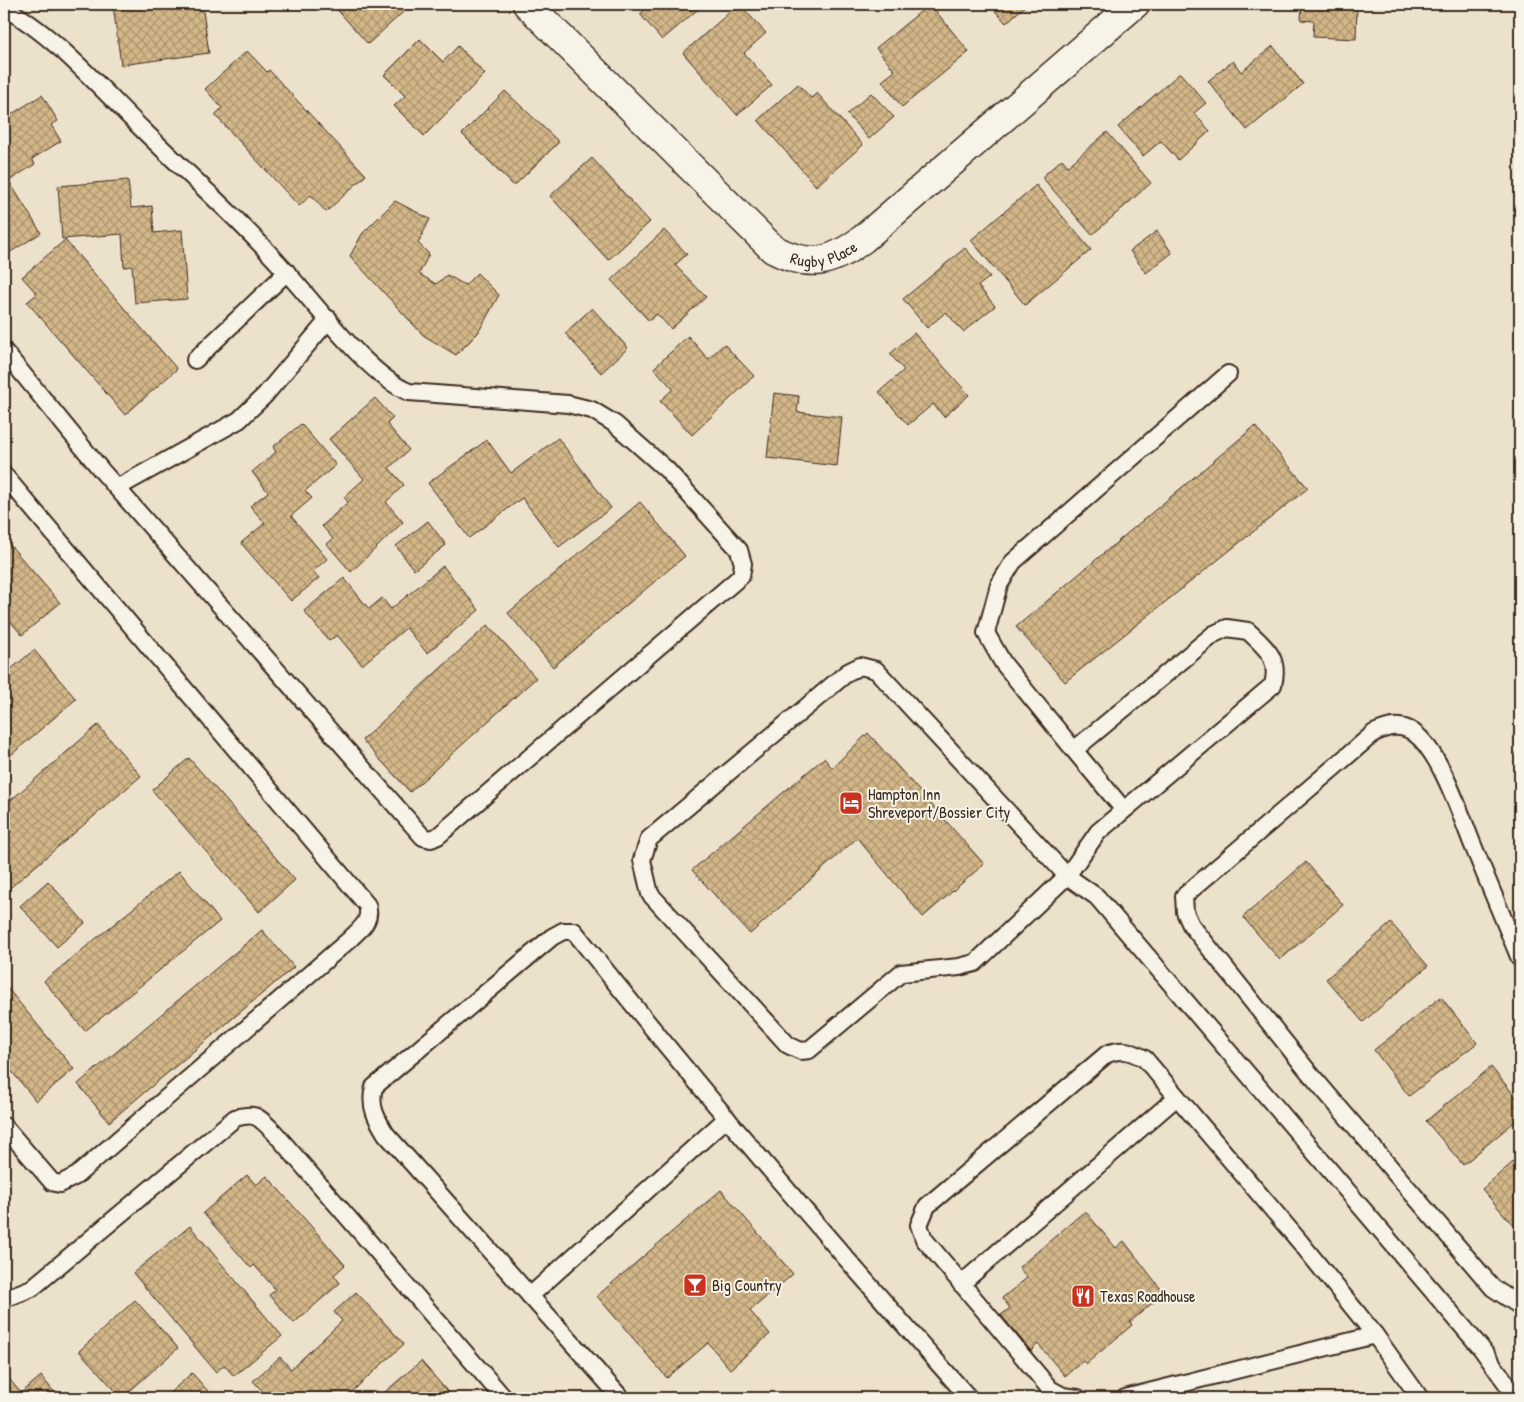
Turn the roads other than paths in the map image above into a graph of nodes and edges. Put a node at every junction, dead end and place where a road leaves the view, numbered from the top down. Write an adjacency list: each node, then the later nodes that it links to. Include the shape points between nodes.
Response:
1 (526, 4): 2 (street, Rugby Place, via 772,249 789,258 818,262 837,257 863,239)
2 (1134, 4)
3 (4, 8): 4 (lane, via 43,34 86,74)
4 (287, 272): 5 (lane); 7 (lane)
5 (329, 319): 10 (lane, via 265,396 239,420); 10 (lane, via 394,386 408,392 568,404 592,410 615,424 667,470 739,550 743,564 741,576 431,839 422,837)
6 (4, 351): 10 (lane)
7 (195, 360)
8 (1228, 374): 11 (lane, via 1012,562 999,584 986,633 1003,663)
9 (4, 475): 17 (lane, via 367,905 369,914 366,924 350,939 76,1176 60,1184 52,1182)
10 (117, 488)
11 (1074, 750): 12 (lane); 12 (lane, via 1214,634 1227,628 1238,628 1248,631 1262,644 1275,662 1277,671 1273,685)
12 (1124, 810): 13 (lane, via 1098,832)
13 (1067, 876): 13 (lane, via 889,683 876,670 860,666 848,672 649,839 642,860 650,894 788,1046 801,1051 809,1050 902,973 975,963); 29 (lane, via 1104,904 1481,1348)
14 (1520, 960): 21 (lane, via 1444,776 1425,744 1413,732 1400,726 1374,733 1184,896 1185,912 1191,925 1307,1070 1493,1288)
15 (1177, 1097): 18 (lane); 18 (lane, via 1145,1059 1131,1051 1107,1054 927,1206 920,1226 924,1239); 22 (lane)
16 (727, 1118): 19 (lane); 19 (lane, via 574,931 563,931 552,938 374,1086 371,1097 373,1113 386,1134); 25 (lane, via 871,1289)
17 (4, 1126)
18 (961, 1284): 26 (lane, via 1050,1389 1063,1396)
19 (530, 1296): 24 (lane)
20 (4, 1299): 23 (lane, via 32,1288 235,1118 250,1114 258,1116 274,1132)
21 (1520, 1306)
22 (1375, 1336): 27 (lane); 28 (lane)
23 (504, 1398)
24 (621, 1398)
25 (970, 1398)
26 (1078, 1398)
27 (1126, 1398)
28 (1420, 1398)
29 (1517, 1398)

